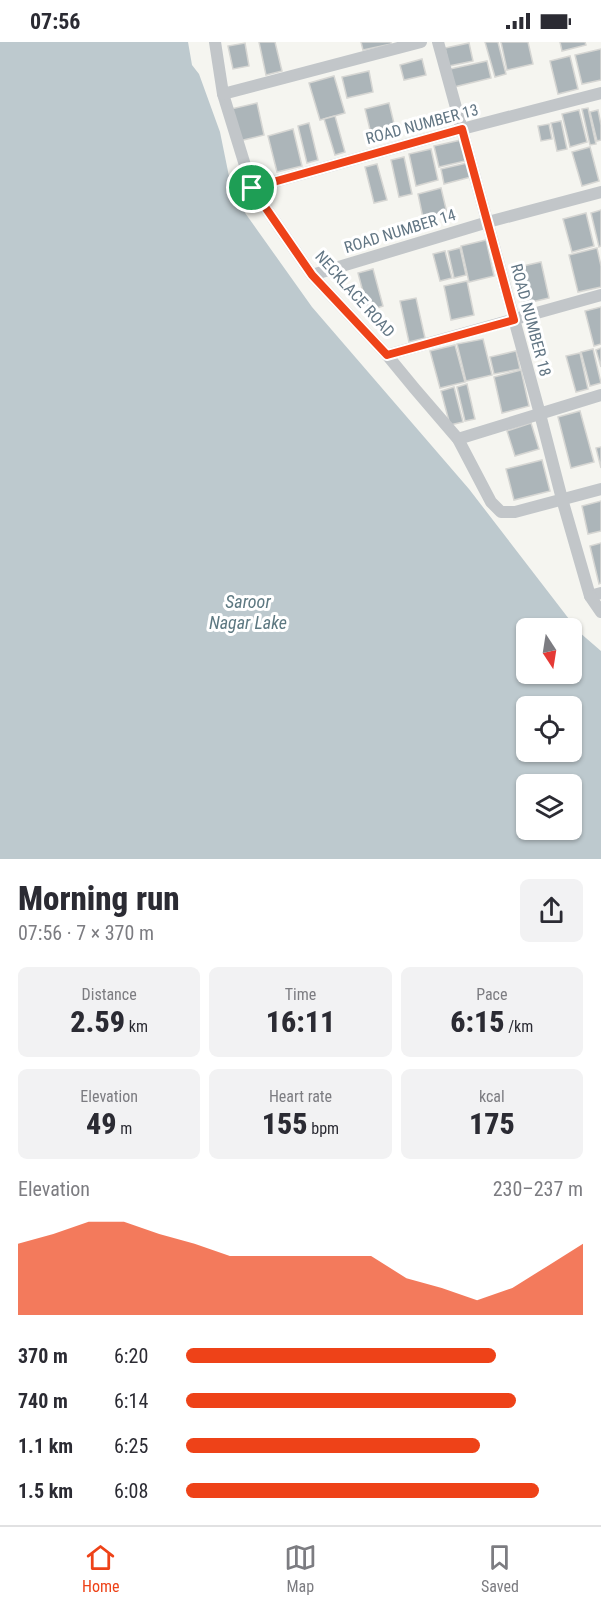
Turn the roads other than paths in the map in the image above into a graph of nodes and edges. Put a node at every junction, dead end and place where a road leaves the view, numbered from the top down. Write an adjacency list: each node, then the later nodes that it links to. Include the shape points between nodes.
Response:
1 (216, 42): 5 (street, NECKLACE ROAD)
2 (421, 42): 5 (street)
3 (438, 42): 6 (street, ROAD NUMBER 18)
4 (601, 93): 6 (street, ROAD NUMBER 13)
5 (223, 94): 7 (street, NECKLACE ROAD)
6 (462, 129): 7 (street, ROAD NUMBER 13); 9 (street, ROAD NUMBER 18)
7 (252, 188): 10 (street, NECKLACE ROAD)
8 (601, 192): 9 (street, ROAD NUMBER 14)
9 (488, 222): 10 (street, ROAD NUMBER 14); 12 (street, ROAD NUMBER 18)
10 (312, 275): 13 (street, NECKLACE ROAD)
11 (601, 295): 12 (street)
12 (514, 320): 13 (street); 15 (street, ROAD NUMBER 18)
13 (387, 355): 16 (street, NECKLACE ROAD)
14 (601, 395): 15 (street)
15 (540, 414): 16 (street); 18 (street, ROAD NUMBER 18)
16 (458, 439): 18 (street, NECKLACE ROAD, via 491,502 501,512)
17 (601, 489): 18 (street)
18 (562, 499): 19 (street, ROAD NUMBER 18)
19 (596, 594): 20 (street, ROAD NUMBER 18)
20 (601, 612)

